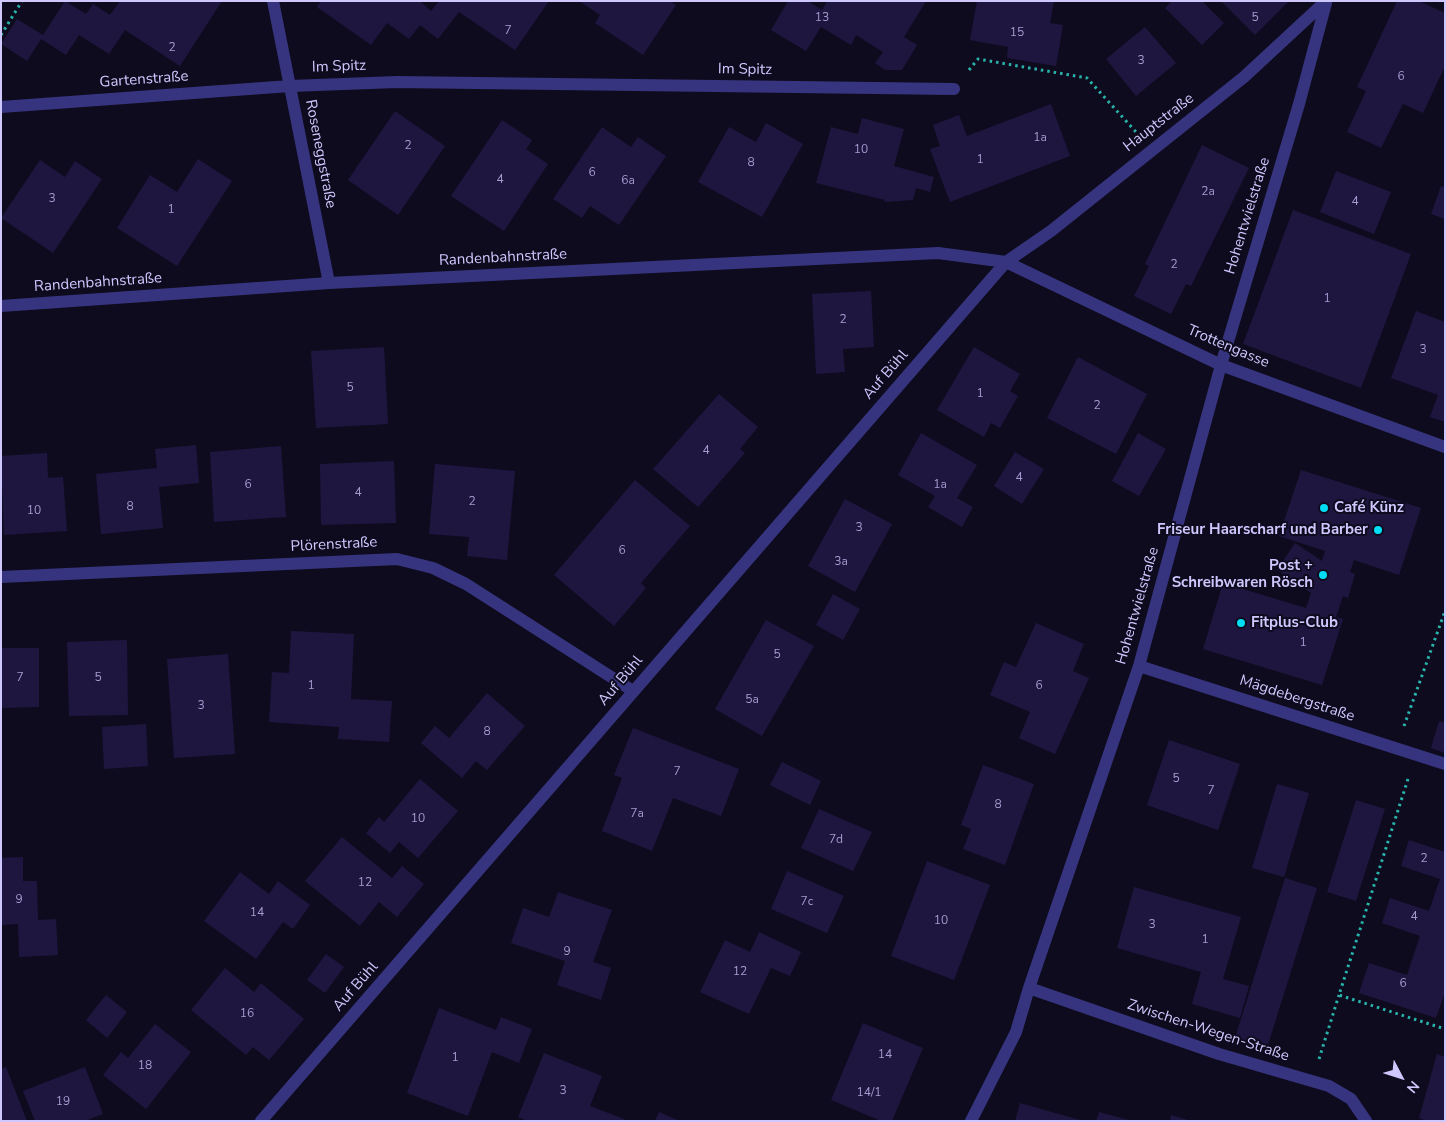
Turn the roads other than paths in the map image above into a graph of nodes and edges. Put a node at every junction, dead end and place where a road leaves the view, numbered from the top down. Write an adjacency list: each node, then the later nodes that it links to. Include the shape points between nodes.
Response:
1 (273, 1): 3 (street, Roseneggstraße)
2 (1326, 1): 6 (street, Hauptstraße, via 1244,77 1052,231); 9 (street, Hohentwielstraße, via 1299,104)
3 (290, 86): 4 (street, Im Spitz, via 398,82); 5 (street, Gartenstraße); 7 (street, Roseneggstraße)
4 (954, 88)
5 (1, 107)
6 (1006, 262): 7 (street, Randenbahnstraße, via 938,253); 9 (street, Trottengasse); 13 (street, Auf Bühl)
7 (329, 283): 8 (street, Randenbahnstraße)
8 (1, 306)
9 (1221, 364): 10 (street, Trottengasse); 12 (street, Hohentwielstraße)
10 (1445, 447)
11 (1, 577): 13 (street, Plörenstraße, via 397,559 433,568 466,584)
12 (1139, 666): 14 (street, Mägdebergstraße); 15 (street, Hohentwielstraße)
13 (633, 691): 16 (street, Auf Bühl)
14 (1445, 764)
15 (1029, 988): 17 (street, Hohentwielstraße, via 1016,1032); 18 (street, Zwischen-Wegen-Straße, via 1220,1054 1329,1086 1351,1099)
16 (261, 1121)
17 (971, 1121)
18 (1366, 1121)

